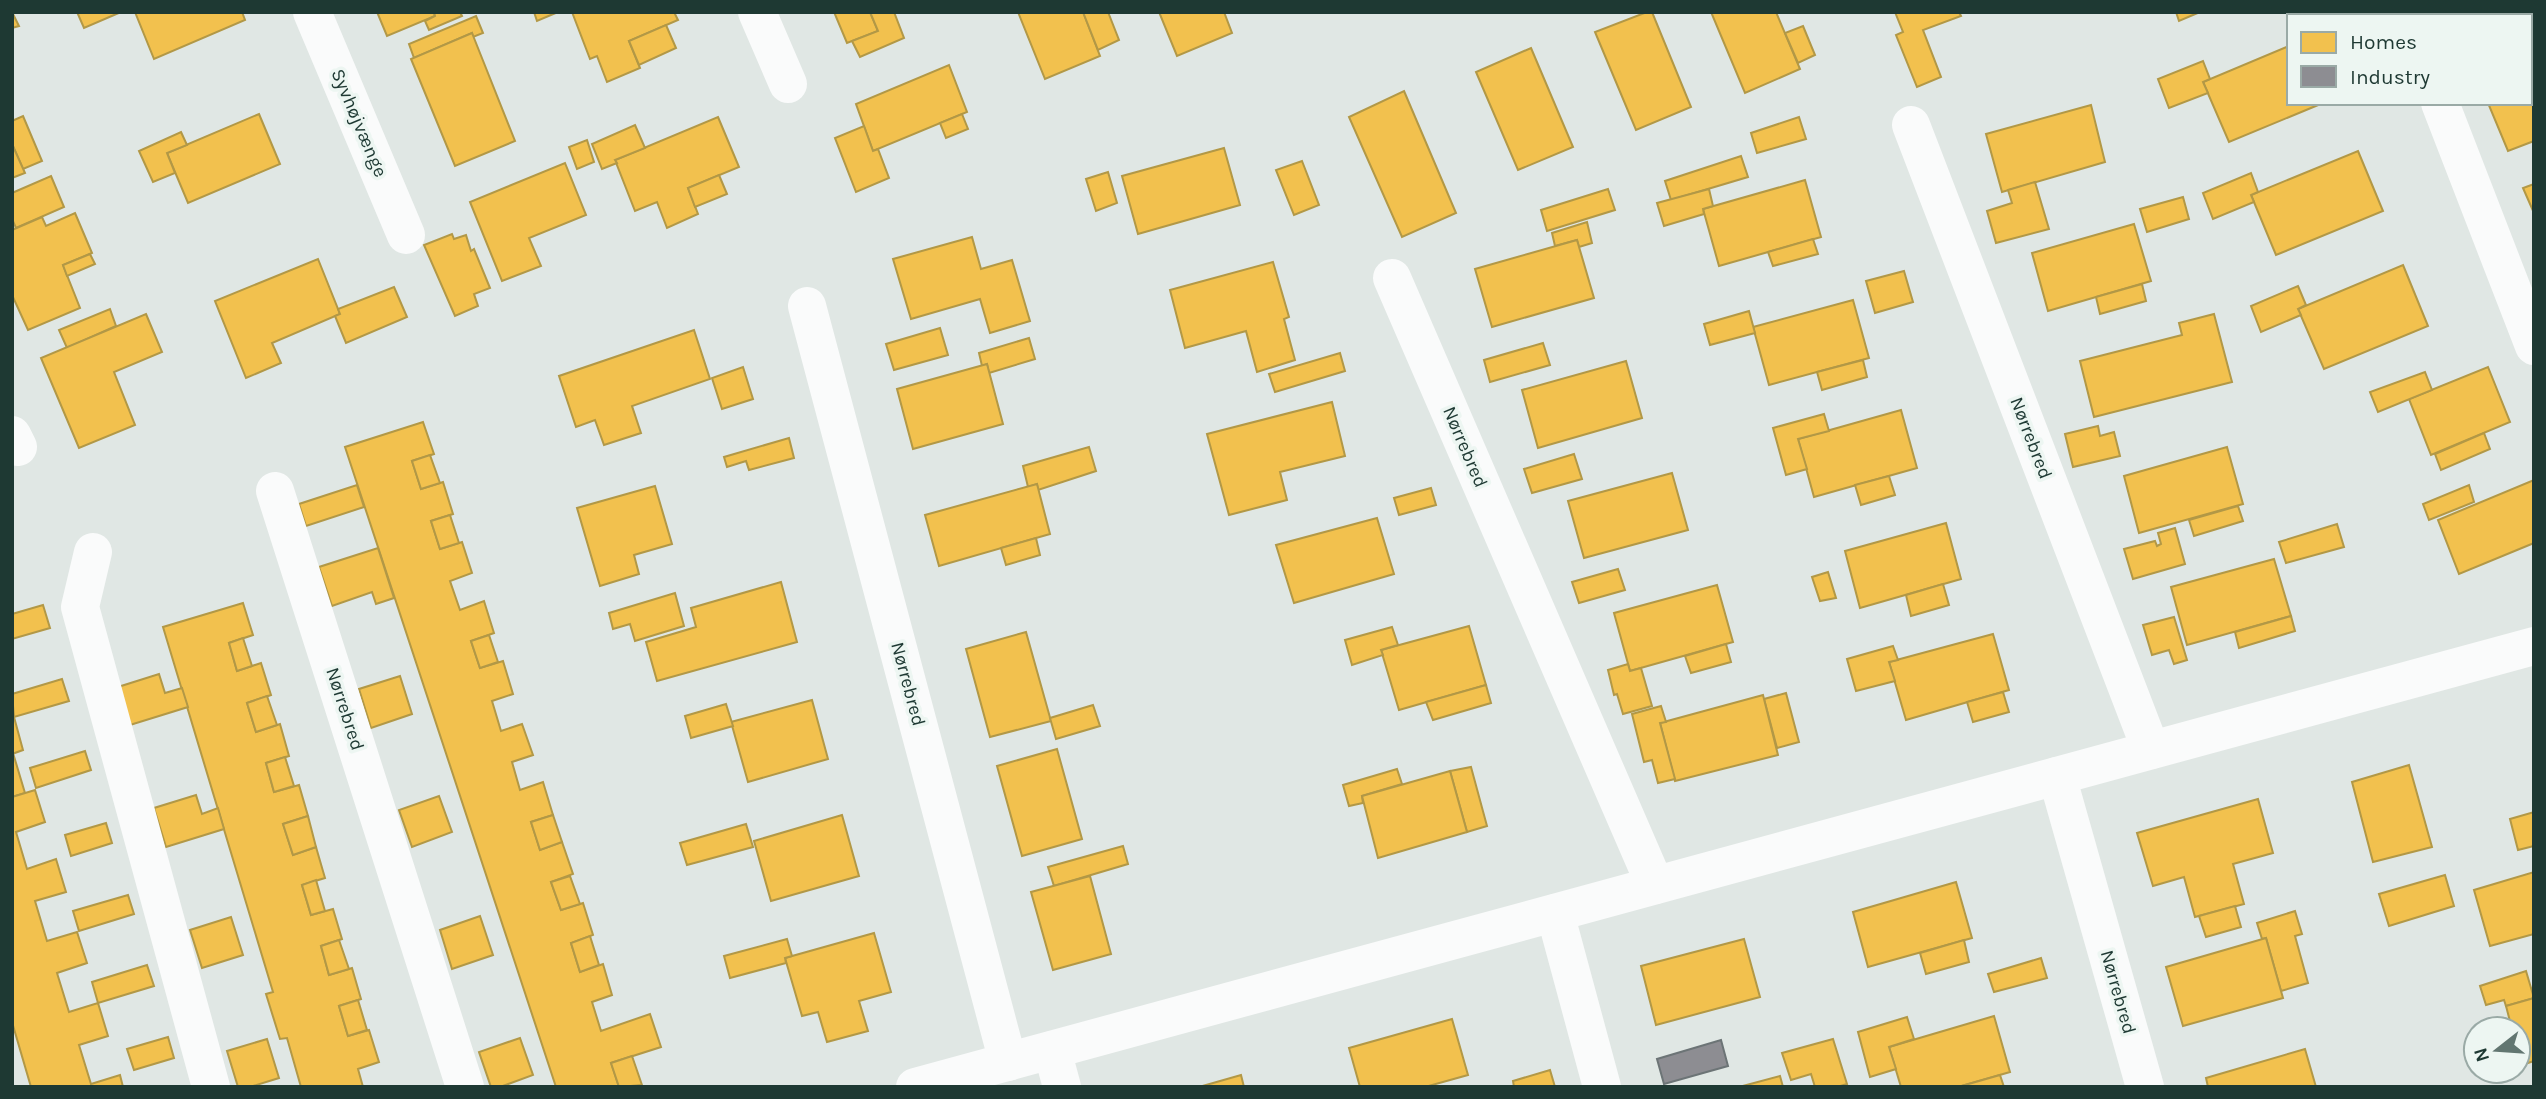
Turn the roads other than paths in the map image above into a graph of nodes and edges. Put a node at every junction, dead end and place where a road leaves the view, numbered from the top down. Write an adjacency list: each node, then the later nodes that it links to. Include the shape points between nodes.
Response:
1 (312, 12): 6 (street, Syvhøjvænge)
2 (757, 12): 3 (street)
3 (788, 84)
4 (2441, 105): 9 (street)
5 (1911, 125): 13 (street, Nørrebred)
6 (406, 235)
7 (1392, 278): 15 (street, Nørrebred)
8 (807, 306): 18 (street, Nørrebred)
9 (2534, 346)
10 (275, 491): 20 (street, Nørrebred)
11 (93, 552): 19 (street, via 80,607)
12 (2534, 646): 13 (street)
13 (2151, 750): 14 (street)
14 (2057, 776): 15 (street); 24 (street, Nørrebred)
15 (1655, 885): 16 (street)
16 (1555, 913): 17 (street); 23 (street)
17 (1052, 1050): 18 (street); 22 (street)
18 (1008, 1062): 21 (street)
19 (211, 1087)
20 (465, 1087)
21 (915, 1087)
22 (1062, 1087)
23 (1602, 1087)
24 (2145, 1087)

